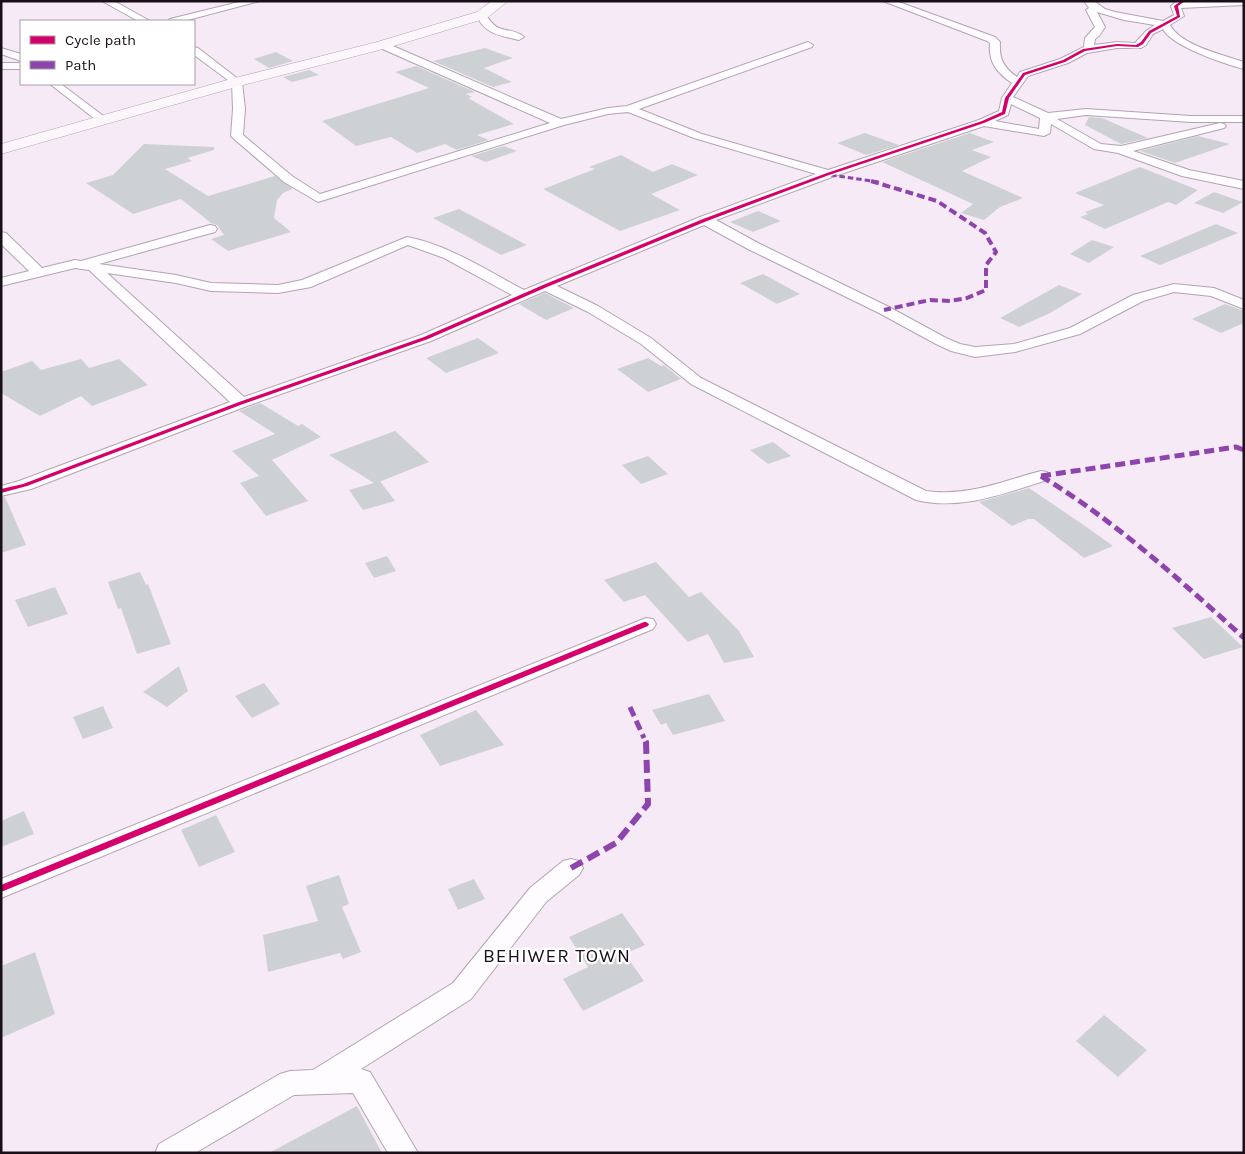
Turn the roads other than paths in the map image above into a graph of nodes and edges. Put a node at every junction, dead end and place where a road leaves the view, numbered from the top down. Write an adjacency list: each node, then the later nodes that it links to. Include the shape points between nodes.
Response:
1 (106, 1): 10 (street)
2 (256, 1): 11 (street)
3 (501, 1): 9 (main road)
4 (887, 1): 24 (street, via 991,39 995,42 993,53 996,62)
5 (1088, 1): 8 (street)
6 (1244, 2): 7 (street)
7 (1180, 3): 12 (street, via 1179,16)
8 (1098, 9): 12 (street); 16 (street, via 1091,10 1100,27 1096,34 1091,35)
9 (482, 15): 13 (street, via 485,23 496,31); 15 (main road)
10 (143, 20)
11 (177, 20)
12 (1165, 24): 16 (street, via 1150,32 1137,46); 22 (street, via 1170,34 1186,44)
13 (519, 37)
14 (808, 45): 27 (street)
15 (382, 46): 23 (main road); 32 (street)
16 (1089, 49): 24 (street, via 1024,74)
17 (1, 51): 19 (street)
18 (195, 51): 23 (street)
19 (20, 57)
20 (1, 66): 21 (street)
21 (20, 66)
22 (1244, 66)
23 (237, 82): 30 (main road); 32 (street, via 237,136 288,179 318,198)
24 (1017, 82): 26 (street)
25 (56, 85): 30 (street)
26 (1007, 98): 28 (street); 31 (street, via 1004,113)
27 (629, 109): 32 (street); 35 (street, via 698,136)
28 (1046, 117): 29 (street, via 1086,112); 31 (street, via 1044,133); 34 (street, via 1098,147)
29 (1244, 119): 34 (street)
30 (104, 121): 33 (main road)
31 (983, 122): 35 (street)
32 (560, 123)
33 (1, 149)
34 (1121, 150): 36 (street, via 1186,173)
35 (828, 174): 37 (street)
36 (1244, 185)
37 (705, 220): 43 (street); 45 (street, via 941,341 975,352 1015,348 1075,332 1138,298 1174,288 1214,292)
38 (210, 230): 40 (street)
39 (1, 236): 41 (street)
40 (88, 266): 41 (street, via 75,264); 44 (street, via 211,287 285,288 306,284 400,243 414,241); 46 (street)
41 (39, 273): 42 (street)
42 (1, 282)
43 (545, 286): 44 (street); 47 (street, via 646,341 696,381 922,496 952,500)
44 (523, 295): 46 (street, via 426,338)
45 (1244, 305)
46 (241, 404): 48 (street, via 25,485)
47 (1042, 476)
48 (1, 491)
49 (646, 624): 51 (street)
50 (571, 868): 52 (street, via 538,895 462,991)
51 (1, 888)
52 (317, 1082): 53 (street, via 290,1083); 54 (street, via 360,1081)
53 (169, 1153)
54 (404, 1153)

